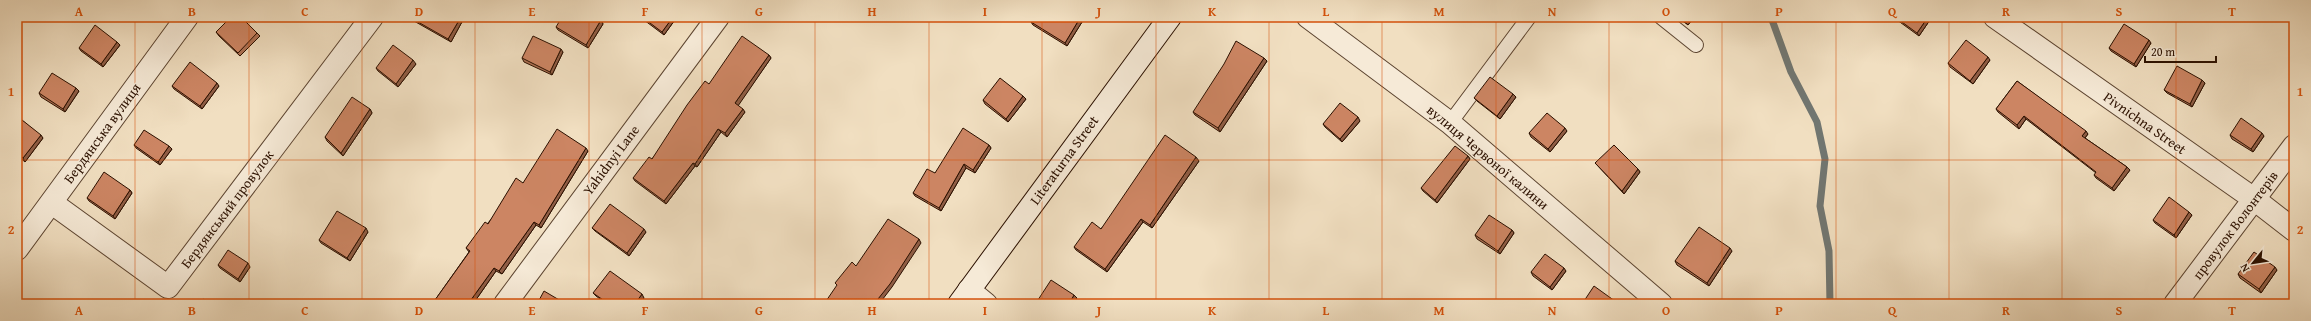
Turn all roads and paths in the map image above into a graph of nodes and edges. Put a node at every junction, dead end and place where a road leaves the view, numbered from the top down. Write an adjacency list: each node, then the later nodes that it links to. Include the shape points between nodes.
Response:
1 (187, 17): 13 (street, Бердянська вулиця)
2 (372, 17): 13 (street, Бердянський провулок, via 168,287)
3 (718, 17): 17 (street, Yahidnyi Lane)
4 (1170, 17): 16 (street, Literaturna Street)
5 (1308, 17): 10 (street, вулиця Червоної калини)
6 (1529, 17): 10 (lane)
7 (1661, 17): 9 (lane)
8 (1995, 17): 12 (street, Pivnichna Street)
9 (1696, 45)
10 (1450, 123): 19 (street, вулиця Червоної калини)
11 (2294, 146): 12 (street, провулок Волонтерів)
12 (2254, 199): 14 (street, Pivnichna Street); 20 (street, провулок Волонтерів)
13 (52, 203): 15 (street, Бердянська вулиця)
14 (2294, 230)
15 (17, 249)
16 (964, 297): 18 (street)
17 (505, 304)
18 (986, 304)
19 (1662, 304)
20 (2175, 304)

